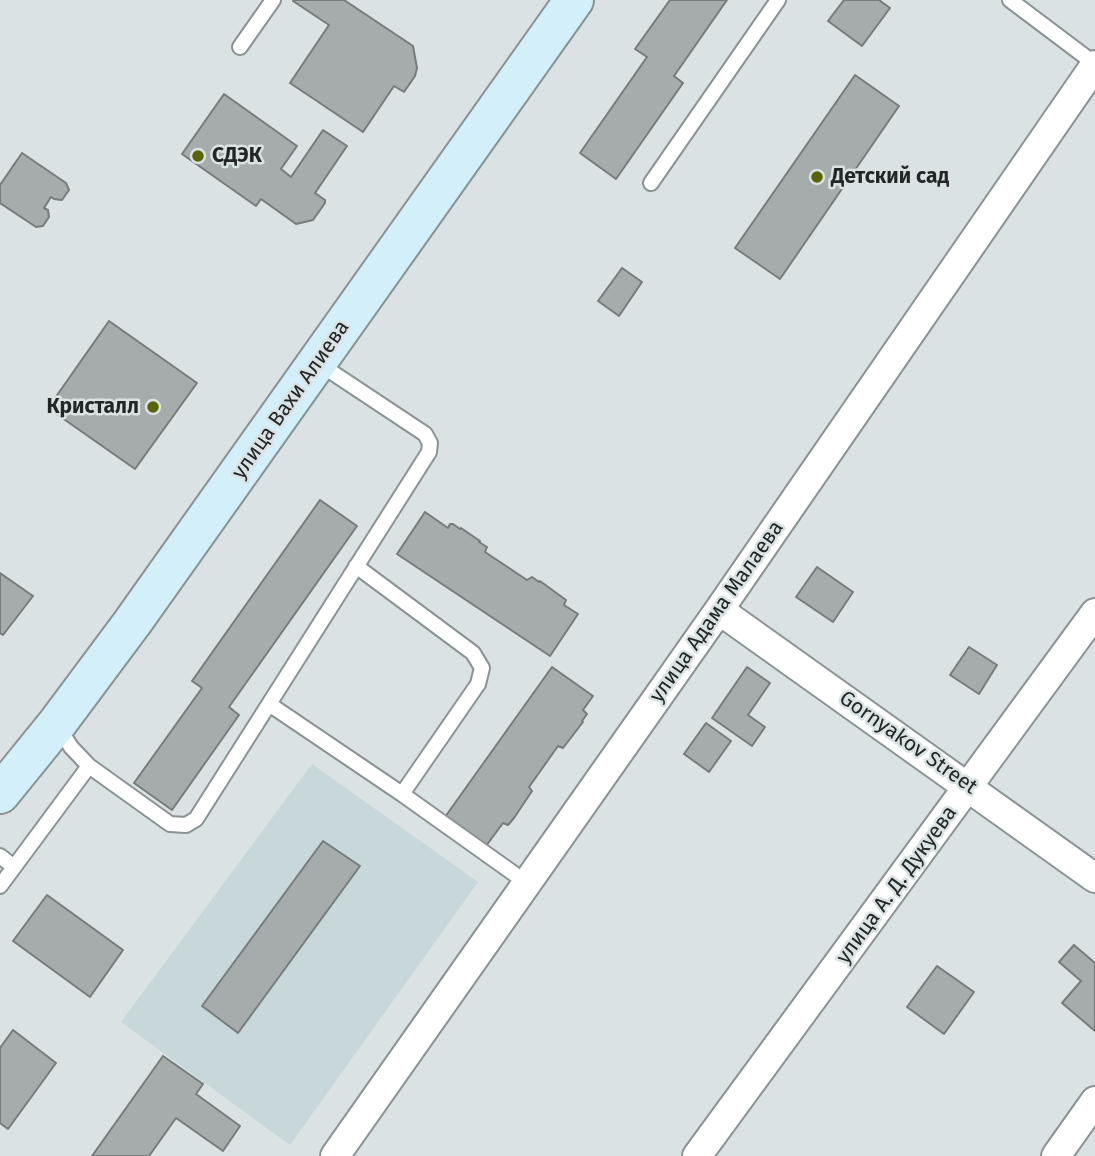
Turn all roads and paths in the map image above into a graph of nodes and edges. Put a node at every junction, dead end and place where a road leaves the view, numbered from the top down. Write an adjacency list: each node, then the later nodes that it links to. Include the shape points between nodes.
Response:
1 (273, 0): 6 (lane)
2 (551, 0): 15 (main road, улица Вахи Алиева, via 304,352)
3 (574, 0): 9 (main road, улица Вахи Алиева)
4 (778, 0): 8 (lane)
5 (1010, 0): 7 (lane)
6 (240, 47)
7 (1095, 65): 11 (street, улица Адама Малаева)
8 (651, 183)
9 (317, 363): 10 (lane, via 425,434 430,443 429,452); 14 (main road, улица Вахи Алиева)
10 (356, 566): 13 (lane); 19 (lane, via 473,653 482,668 478,684)
11 (719, 610): 17 (street, Gornyakov Street); 23 (street, улица Адама Малаева)
12 (1095, 612): 17 (street, улица А. Д. Дукуева)
13 (269, 704): 16 (lane, via 196,819 186,825 170,824); 19 (lane)
14 (56, 725): 16 (lane); 18 (main road, улица Вахи Алиева)
15 (0, 760)
16 (89, 766): 21 (lane)
17 (969, 787): 22 (street, Gornyakov Street); 27 (street, улица А. Д. Дукуева)
18 (0, 794)
19 (402, 794): 23 (lane)
20 (0, 856): 21 (lane)
21 (14, 867): 24 (lane)
22 (1095, 878)
23 (527, 883): 26 (street, улица Адама Малаева)
24 (0, 886)
25 (1095, 1101): 28 (street)
26 (335, 1156)
27 (697, 1156)
28 (1056, 1156)

